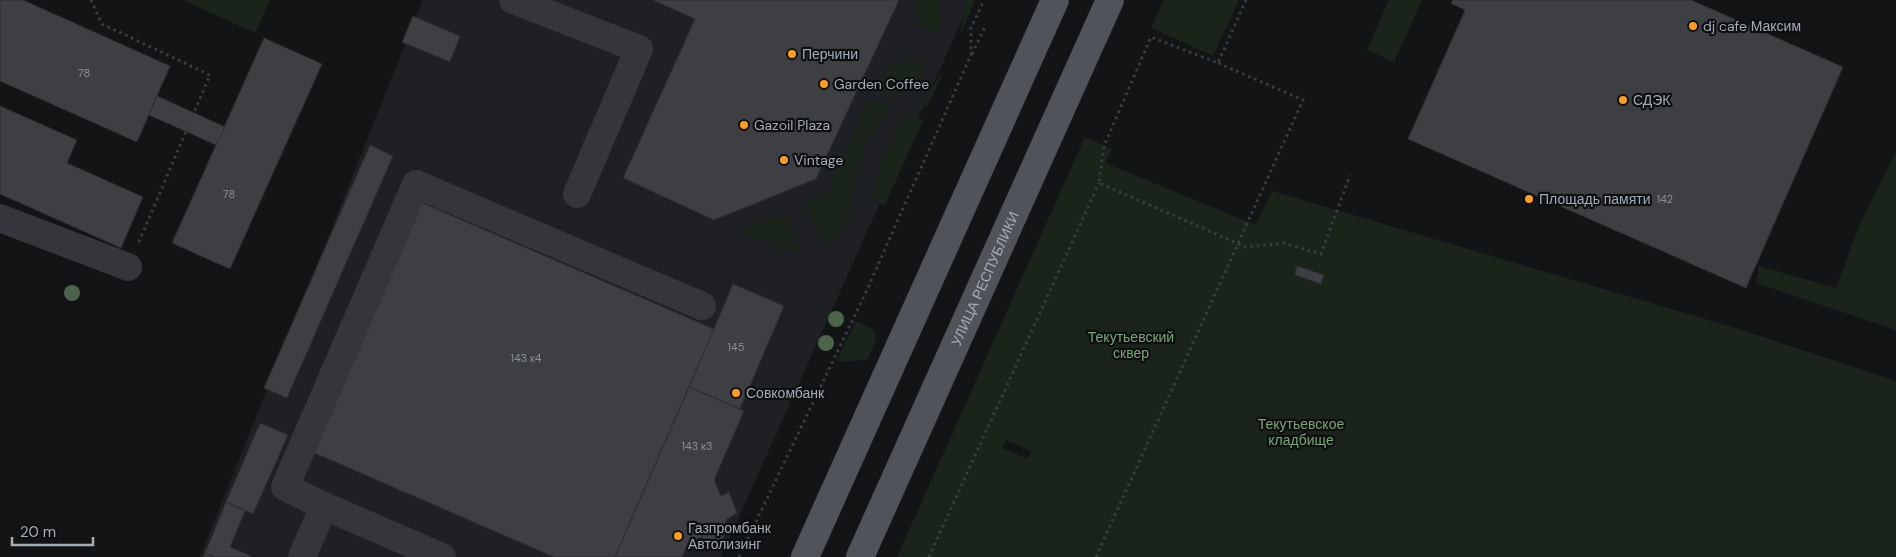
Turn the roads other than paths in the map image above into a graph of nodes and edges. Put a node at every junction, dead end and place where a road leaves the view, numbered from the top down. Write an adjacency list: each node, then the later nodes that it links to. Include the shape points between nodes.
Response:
1 (513, 0): 4 (lane, via 639,49)
2 (1055, 0): 11 (main road)
3 (1110, 0): 12 (main road, УЛИЦА РЕСПУБЛИКИ)
4 (577, 194)
5 (0, 218): 6 (lane)
6 (128, 267)
7 (702, 306): 8 (lane, via 416,184 284,487)
8 (324, 506): 9 (lane); 10 (lane)
9 (302, 557)
10 (442, 557)
11 (805, 557)
12 (860, 557)

